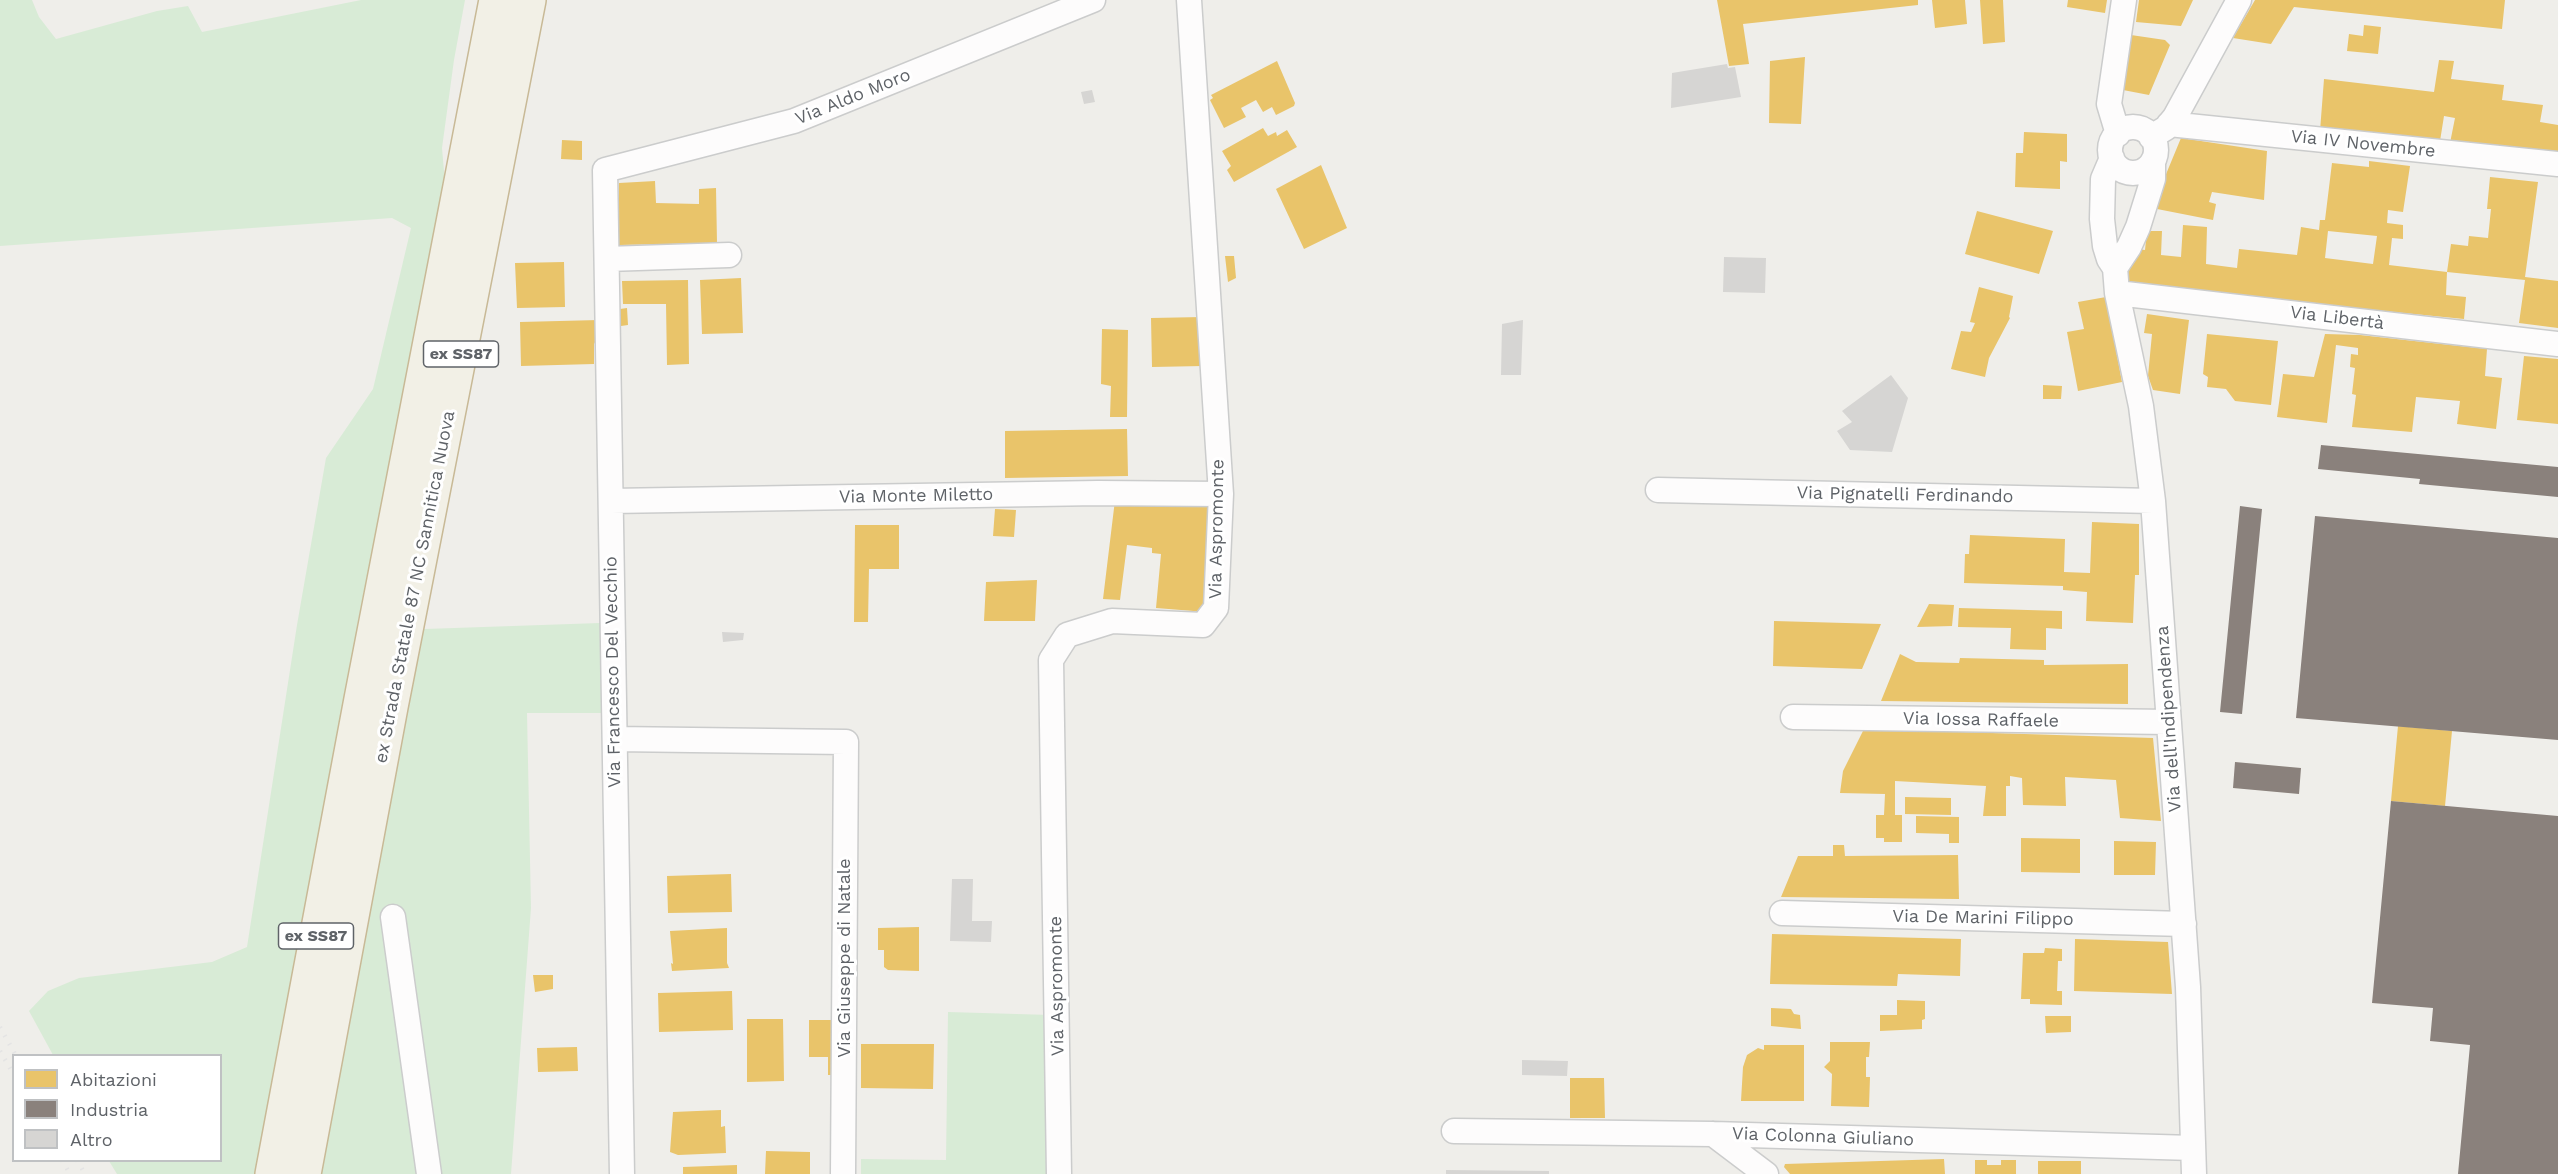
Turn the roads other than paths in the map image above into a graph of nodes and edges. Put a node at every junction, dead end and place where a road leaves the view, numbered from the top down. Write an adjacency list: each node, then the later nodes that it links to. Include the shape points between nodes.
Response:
1 (496, 0): 22 (highway, ex Strada Statale 87 NC Sannitica Nuova)
2 (529, 0): 22 (highway, ex Strada Statale 87 NC Sannitica Nuova / ex SS87)
3 (1094, 0): 12 (street, Via Aldo Moro, via 794,121)
4 (1189, 0): 19 (street, Via Aspromonte)
5 (2124, 0): 8 (street, via 2109,104)
6 (2239, 0): 7 (street)
7 (2160, 131): 8 (street, via 2128,128); 10 (street); 11 (street, Via IV Novembre)
8 (2118, 134): 9 (street, Via dell'Indipendenza, via 2111,143)
9 (2112, 158): 10 (street, via 2115,165 2128,172 2143,171); 15 (street, Via dell'Indipendenza, via 2103,178 2102,219 2105,246)
10 (2153, 161): 15 (street, via 2153,179 2138,226)
11 (2558, 164)
12 (605, 170): 14 (street, Via Francesco Del Vecchio)
13 (729, 255): 14 (street)
14 (607, 260): 20 (street, Via Francesco Del Vecchio)
15 (2115, 268): 16 (street, Via dell'Indipendenza)
16 (2117, 293): 17 (street, Via Libertà); 21 (street, Via dell'Indipendenza, via 2141,406)
17 (2558, 344)
18 (1658, 490): 21 (street, Via Pignatelli Ferdinando)
19 (1221, 494): 20 (street, Via Monte Miletto); 37 (street, Via Aspromonte, via 1216,608 1203,624 1112,621 1067,635 1051,660)
20 (610, 501): 25 (street, Via Francesco Del Vecchio)
21 (2153, 501): 24 (street, Via dell'Indipendenza)
22 (376, 703): 32 (highway, ex Strada Statale 87 NC Sannitica Nuova / ex SS87); 33 (highway, ex Strada Statale 87 NC Sannitica Nuova / ex SS87)
23 (1793, 717): 24 (street, Via Iossa Raffaele)
24 (2169, 722): 28 (street, Via dell'Indipendenza)
25 (615, 739): 35 (street, Via Francesco Del Vecchio); 36 (street, Via Giuseppe di Natale, via 846,742)
26 (1782, 913): 28 (street, Via De Marini Filippo)
27 (393, 917): 34 (street)
28 (2184, 924): 31 (street, Via dell'Indipendenza)
29 (1454, 1131): 30 (street, Via Colonna Giuliano)
30 (1713, 1134): 31 (street, Via Colonna Giuliano); 38 (street)
31 (2193, 1148): 39 (street, Via dell'Indipendenza)
32 (272, 1174)
33 (304, 1174)
34 (429, 1174)
35 (622, 1174)
36 (843, 1174)
37 (1059, 1174)
38 (1766, 1174)
39 (2194, 1174)

